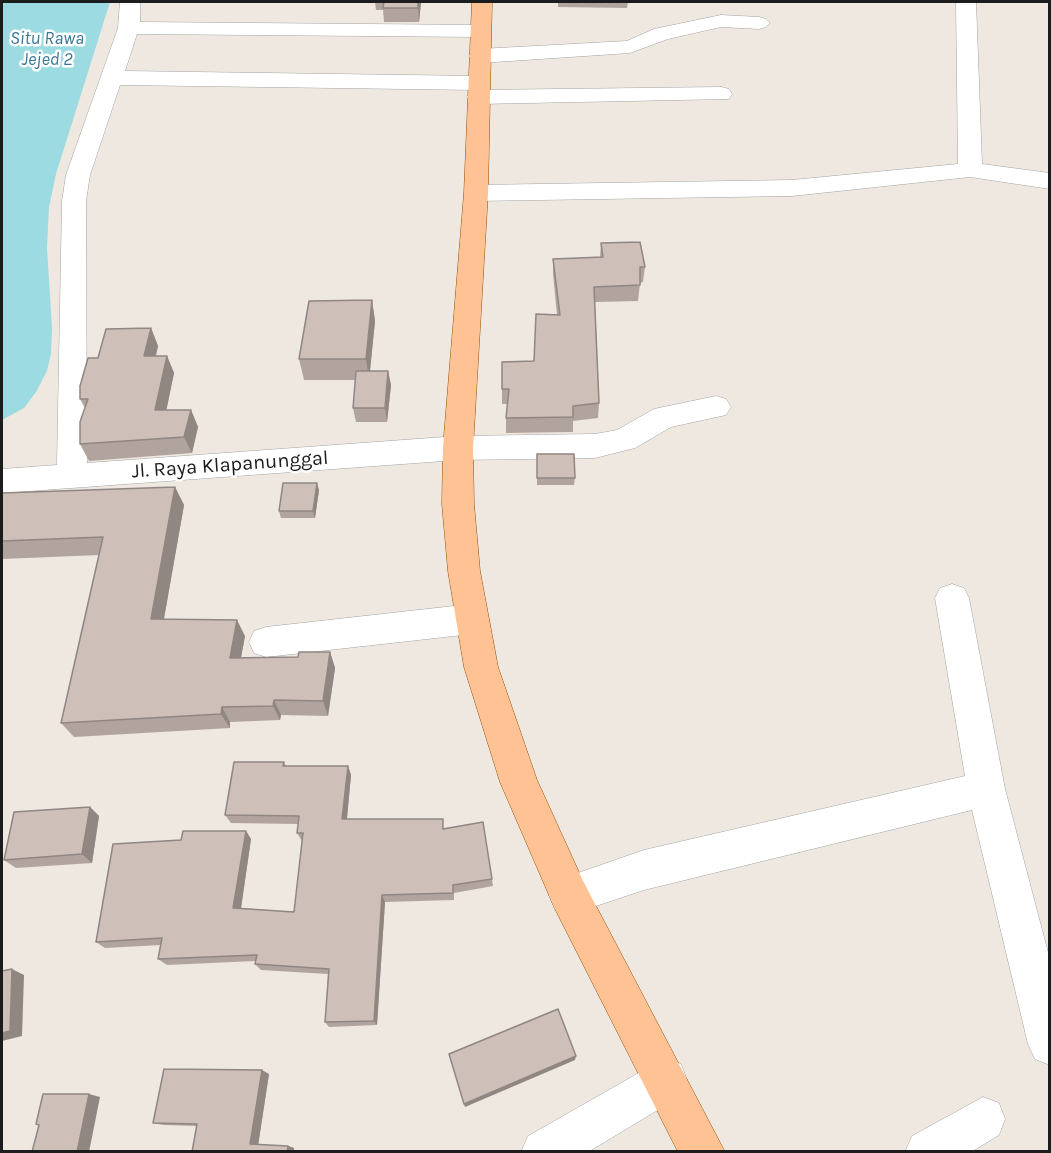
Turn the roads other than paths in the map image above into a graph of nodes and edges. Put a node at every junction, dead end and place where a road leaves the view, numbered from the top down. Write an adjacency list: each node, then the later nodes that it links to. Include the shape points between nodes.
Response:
1 (130, 2): 4 (street)
2 (966, 2): 8 (street)
3 (759, 23): 5 (street, via 721,21 662,34 630,47)
4 (129, 28): 5 (street); 6 (street)
5 (480, 54): 6 (street); 7 (street); 10 (main road)
6 (113, 78): 13 (street, via 78,175 74,201)
7 (721, 94)
8 (970, 170): 9 (street); 10 (street, via 792,188)
9 (1050, 181)
10 (476, 192): 12 (main road)
11 (716, 407): 12 (street, Jl. Raya Klapanunggal, via 664,417 611,445)
12 (458, 448): 13 (street, Jl. Raya Klapanunggal); 16 (main road, via 458,504)
13 (72, 476): 14 (street, Jl. Raya Klapanunggal)
14 (2, 481)
15 (952, 598): 18 (street)
16 (472, 619): 17 (street); 19 (main road, via 497,723)
17 (266, 642)
18 (986, 789): 19 (street, via 644,870); 20 (street)
19 (569, 895): 21 (main road)
20 (1050, 1044)
21 (665, 1080): 23 (street); 24 (main road)
22 (983, 1119): 25 (street)
23 (544, 1152)
24 (702, 1152)
25 (928, 1152)

